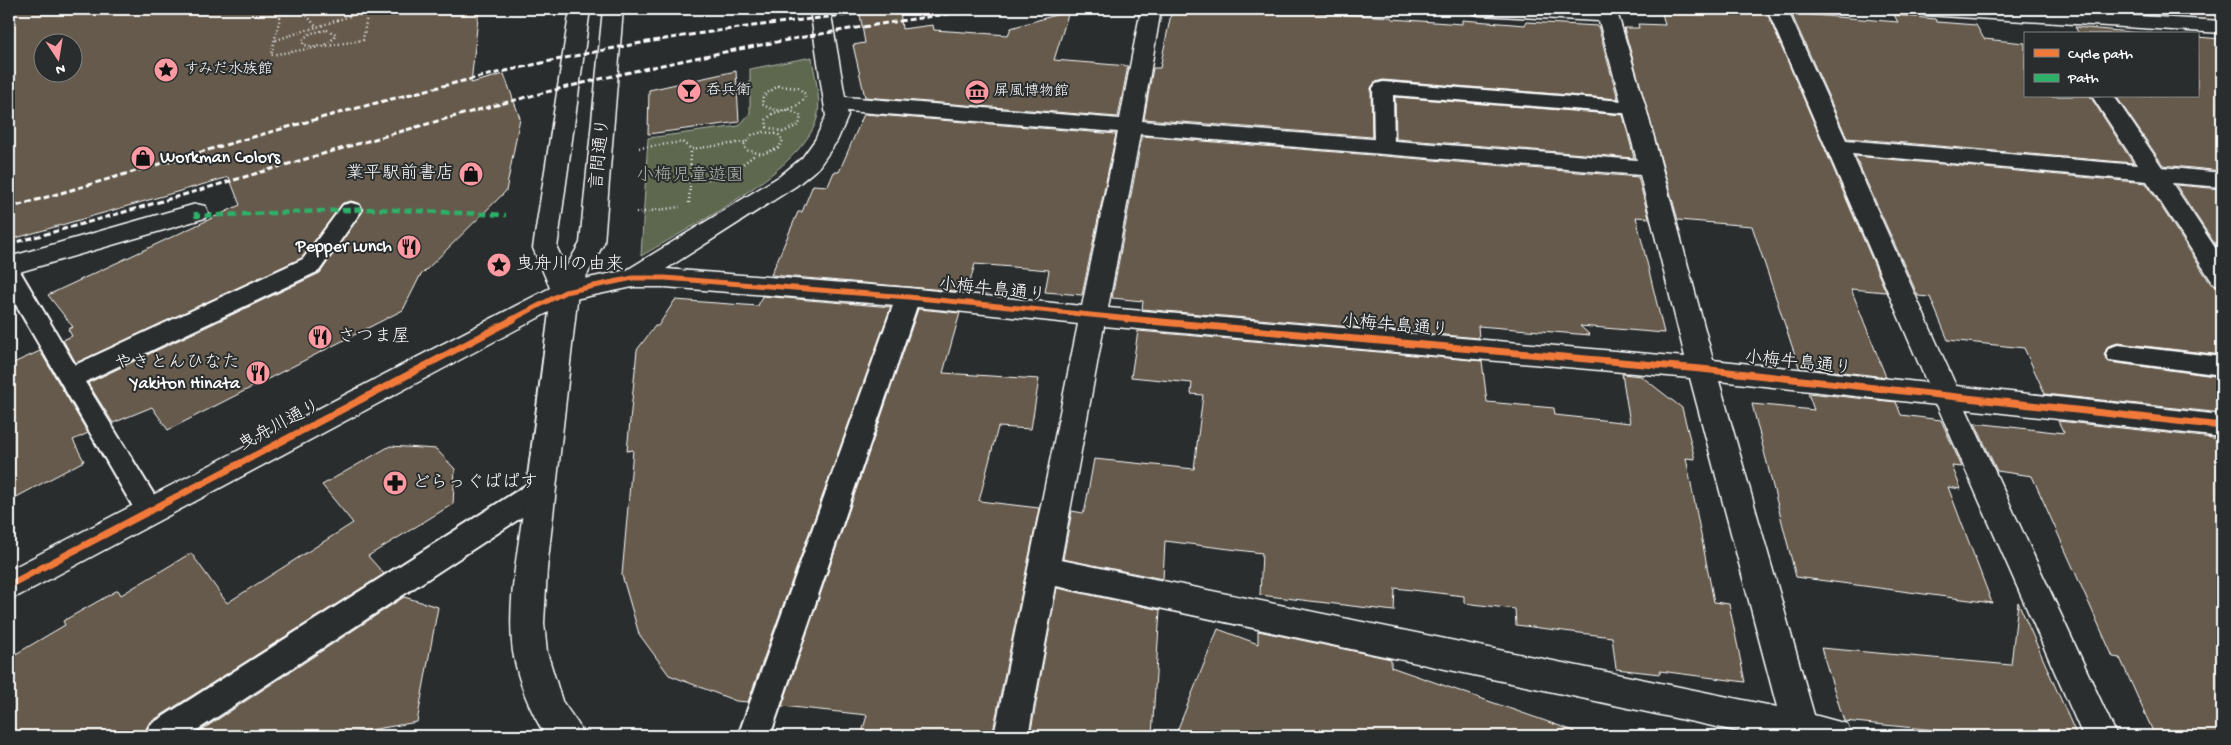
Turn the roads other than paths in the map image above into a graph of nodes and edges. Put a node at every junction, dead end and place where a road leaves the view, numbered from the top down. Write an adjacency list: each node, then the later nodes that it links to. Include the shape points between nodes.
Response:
1 (580, 9): 27 (street, via 545,248)
2 (613, 9): 27 (street, 言問通り, via 592,243)
3 (820, 9): 13 (street)
4 (1151, 9): 15 (street)
5 (1479, 9): 8 (street, via 1596,16)
6 (1777, 9): 16 (street)
7 (1925, 9): 9 (street)
8 (1608, 10): 14 (street)
9 (2048, 16): 10 (street); 11 (street)
10 (2222, 27)
11 (2059, 32)
12 (2104, 98): 19 (street)
13 (835, 103): 15 (street); 26 (street, via 837,116 826,141 810,163 788,181)
14 (1635, 108): 17 (lane, via 1383,88); 18 (street)
15 (1130, 127): 17 (street); 29 (street)
16 (1838, 146): 19 (street); 34 (street)
17 (1384, 147): 18 (street)
18 (1650, 168): 32 (street)
19 (2156, 174): 20 (street); 25 (street)
20 (2222, 180)
21 (351, 210): 33 (lane, via 311,265)
22 (196, 212): 23 (street)
23 (9, 266)
24 (9, 272): 33 (lane)
25 (2222, 277)
26 (633, 278): 27 (street, 小梅牛島通り); 28 (street, 小梅牛島通り)
27 (564, 292): 36 (street); 37 (street, 曳舟川通り)
28 (908, 297): 29 (street, 小梅牛島通り); 43 (lane)
29 (1092, 316): 32 (street, 小梅牛島通り); 38 (street)
30 (2118, 354): 31 (lane)
31 (2222, 366)
32 (1701, 369): 34 (street, 小梅牛島通り); 40 (street)
33 (70, 378): 37 (lane)
34 (1946, 395): 35 (street, 小梅牛島通り); 46 (street)
35 (2222, 426)
36 (541, 490): 41 (lane); 42 (street, via 531,569 530,652 549,711)
37 (150, 511): 39 (street, 曳舟川通り)
38 (1042, 570): 40 (street); 44 (street)
39 (9, 585)
40 (1800, 732): 45 (street)
41 (161, 736)
42 (566, 736)
43 (754, 736)
44 (1011, 736)
45 (1835, 736)
46 (2100, 736)

